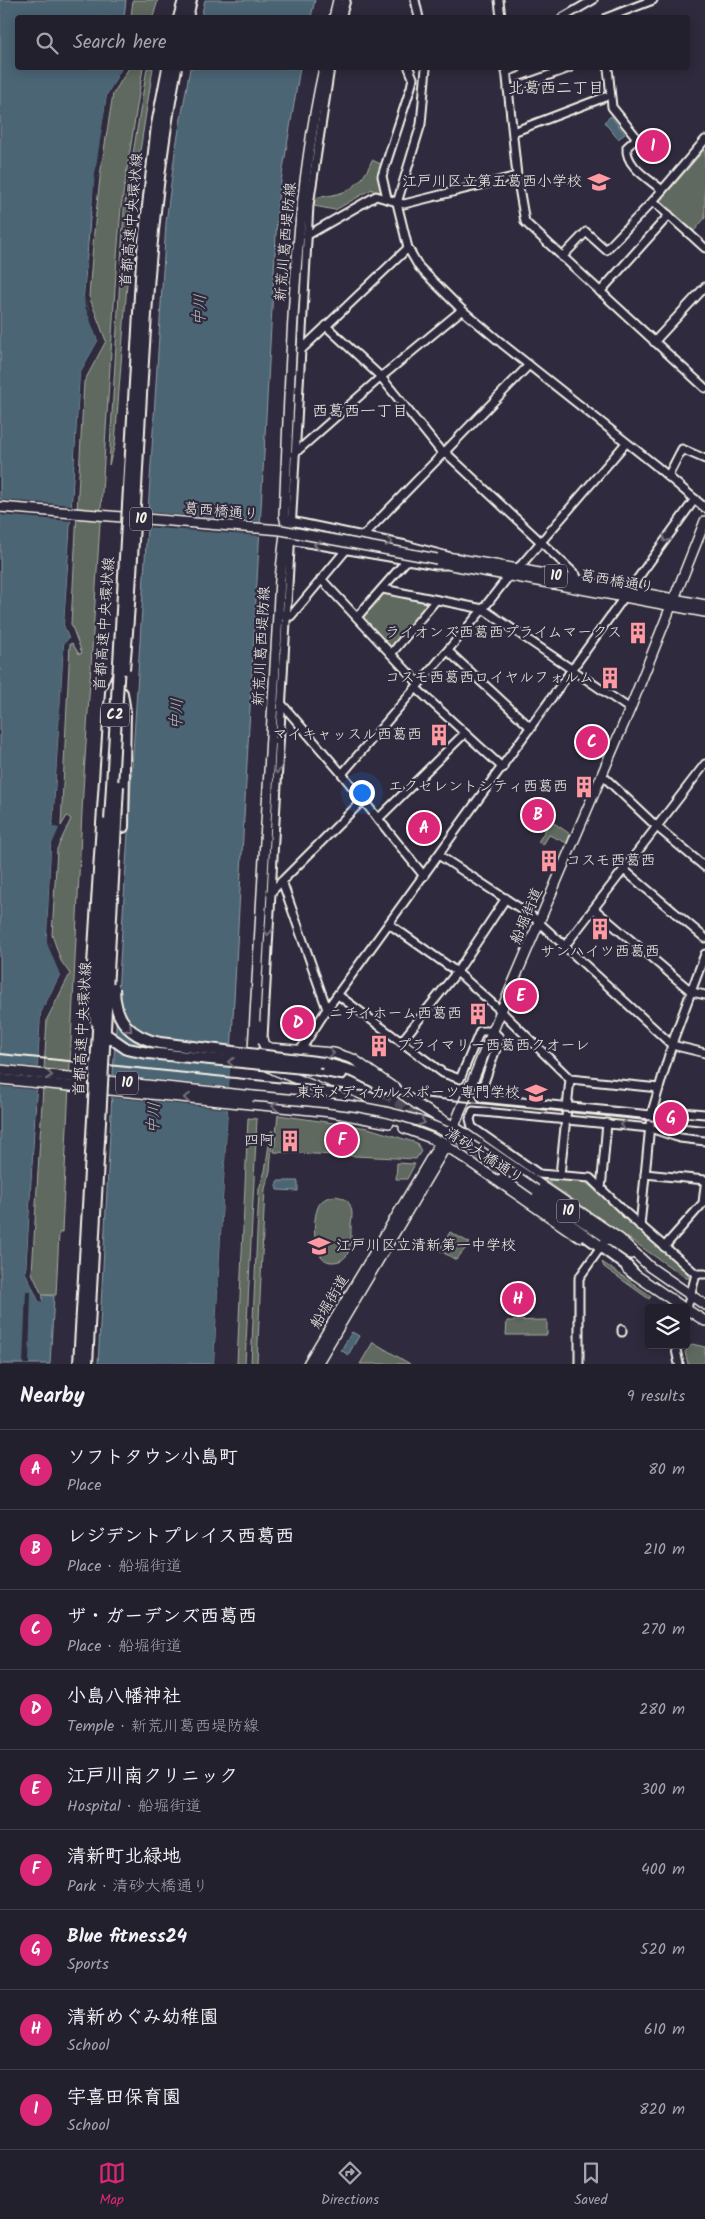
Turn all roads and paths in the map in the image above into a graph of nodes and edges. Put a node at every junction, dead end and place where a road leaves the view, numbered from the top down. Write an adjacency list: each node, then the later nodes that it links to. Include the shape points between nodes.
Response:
1 (184, 0): 9 (highway)
2 (191, 0): 10 (highway)
3 (338, 0): 11 (main road)
4 (346, 0): 12 (street)
5 (415, 0): 13 (street)
6 (499, 0): 14 (street)
7 (594, 0): 15 (street)
8 (653, 0): 16 (street)
9 (180, 15)
10 (188, 15)
11 (335, 15)
12 (342, 15)
13 (418, 15)
14 (499, 15)
15 (567, 15)
16 (614, 15)
17 (168, 70): 85 (highway, 首都高速中央環状線 / C2, bridge, via 145,225)
18 (176, 70): 87 (highway, 首都高速中央環状線 / C2, bridge, via 163,136 153,228)
19 (324, 70): 36 (main road, 新荒川葛西堤防線, via 307,158)
20 (330, 70): 36 (street)
21 (409, 70): 32 (street, via 413,78 411,87 382,176)
22 (426, 70): 34 (street, via 421,124)
23 (506, 70): 26 (street)
24 (563, 70): 26 (street)
25 (608, 70): 31 (street, via 612,107 637,138 627,146 626,153 633,165)
26 (508, 90): 28 (street)
27 (605, 97): 28 (street)
28 (512, 132): 30 (street)
29 (705, 140): 31 (street)
30 (517, 176): 34 (street); 39 (street, via 523,220)
31 (662, 190): 33 (street)
32 (387, 198): 34 (street); 36 (street, via 376,196)
33 (652, 201): 35 (street); 39 (street, via 606,250 586,232)
34 (398, 203): 37 (street)
35 (669, 215): 38 (street); 41 (street)
36 (303, 236): 45 (street); 76 (main road, 新荒川葛西堤防線)
37 (408, 248): 42 (street, via 418,267); 43 (street)
38 (705, 248)
39 (562, 257): 41 (street)
40 (705, 287): 44 (street)
41 (600, 292): 44 (street)
42 (462, 310): 46 (street); 47 (street)
43 (326, 326): 45 (street); 47 (street)
44 (654, 342): 48 (street)
45 (301, 350): 51 (street)
46 (529, 366): 49 (street); 50 (street)
47 (381, 377): 50 (street); 51 (street)
48 (705, 388)
49 (626, 443): 53 (street); 62 (street)
50 (444, 453): 60 (street); 62 (street)
51 (294, 454): 57 (street)
52 (705, 459): 53 (street, via 682,449)
53 (668, 476): 54 (street)
54 (695, 499): 56 (street); 72 (street, one-way to 72)
55 (0, 507): 66 (main road, 葛西橋通り / 10, bridge, via 281,530)
56 (705, 508)
57 (291, 521): 59 (street); 61 (street)
58 (705, 521): 75 (main road, 船堀街道)
59 (340, 532): 60 (street); 63 (street)
60 (362, 537): 66 (street, one-way to 66, via 406,545)
61 (290, 540): 63 (street, one-way to 61); 80 (street)
62 (542, 542): 67 (street); 70 (street, via 576,574)
63 (337, 548): 64 (street)
64 (346, 550): 65 (street); 69 (street)
65 (407, 560): 66 (street); 71 (street)
66 (452, 561): 67 (main road, 葛西橋通り / 10); 68 (main road, 葛西橋通り / 10)
67 (518, 569): 68 (street); 70 (main road, 葛西橋通り / 10)
68 (509, 576): 73 (main road, 葛西橋通り / 10); 78 (street)
69 (321, 579): 80 (street, via 291,616); 81 (street)
70 (578, 580): 72 (main road, 葛西橋通り / 10)
71 (383, 589): 74 (street); 81 (street)
72 (629, 590): 73 (street); 75 (main road, 葛西橋通り / 10)
73 (622, 597): 75 (main road, 葛西橋通り / 10); 84 (street)
74 (436, 600): 78 (street); 83 (street)
75 (673, 602): 77 (main road, 葛西橋通り / 10); 79 (main road, 葛西橋通り / 10); 89 (main road, 船堀街道)
76 (279, 605): 80 (street); 118 (main road, 新荒川葛西堤防線)
77 (705, 605)
78 (483, 610): 82 (street); 84 (street)
79 (705, 612)
80 (285, 617): 88 (street)
81 (357, 617): 83 (street)
82 (448, 651): 86 (street); 90 (street)
83 (391, 654): 86 (street)
84 (572, 669): 89 (street); 90 (street)
85 (117, 677): 129 (highway, one-way to 85, bridge, via 314,1069 127,1049 112,1041 98,1024 91,996 111,692); 162 (highway, 首都高速中央環状線 / C2, bridge)
86 (417, 686): 91 (street); 94 (street)
87 (122, 693): 130 (highway, one-way to 130, bridge, via 125,712 123,827 114,990 119,1018 130,1032 150,1041 324,1063); 163 (highway, 首都高速中央環状線 / C2, bridge, via 109,993)
88 (281, 704): 94 (street); 104 (street, one-way to 104)
89 (630, 709): 95 (main road, 船堀街道)
90 (531, 728): 93 (street)
91 (464, 734): 93 (street); 97 (street)
92 (705, 764): 98 (street)
93 (503, 768): 99 (street)
94 (342, 774): 96 (street)
95 (602, 775): 98 (street); 108 (main road, 船堀街道)
96 (363, 800): 97 (street); 103 (street)
97 (378, 819): 102 (street)
98 (657, 827): 100 (street); 101 (street)
99 (440, 856): 102 (street); 105 (street)
100 (705, 867)
101 (624, 870): 106 (street); 109 (street)
102 (424, 876): 107 (street)
103 (282, 881): 104 (street); 116 (street)
104 (270, 893): 121 (street, one-way to 121)
105 (506, 898): 108 (street); 112 (street)
106 (594, 909): 110 (street); 113 (street)
107 (389, 924): 112 (street); 115 (street)
108 (539, 924): 110 (street); 117 (main road, 船堀街道)
109 (705, 938)
110 (564, 947): 122 (street)
111 (705, 954): 113 (street)
112 (457, 972): 117 (street); 120 (street)
113 (692, 992): 114 (street); 122 (street)
114 (705, 995)
115 (338, 996): 116 (street); 120 (street)
116 (327, 1009): 123 (street)
117 (501, 1011): 119 (main road, 船堀街道); 127 (street)
118 (255, 1013): 121 (main road); 125 (main road, 新荒川葛西堤防線)
119 (493, 1031): 120 (street, via 480,1030 460,1079 443,1073); 132 (street, via 500,1038 480,1094 482,1098); 137 (main road, 船堀街道)
120 (402, 1042)
121 (264, 1044): 123 (main road, 清砂大橋通り, via 280,1050); 125 (main road)
122 (672, 1045): 124 (street); 131 (street)
123 (300, 1051): 130 (main road, 清砂大橋通り, one-way to 130, via 353,1059)
124 (705, 1053)
125 (255, 1057): 139 (main road, via 274,1070 400,1121)
126 (0, 1070): 149 (main road, 清砂大橋通り / 10, one-way to 149, bridge, via 310,1102 389,1112 417,1120 455,1136 536,1190 599,1233)
127 (570, 1078): 131 (street); 132 (street)
128 (0, 1079): 139 (main road, 清砂大橋通り / 10, one-way to 128, bridge, via 353,1115)
129 (370, 1085)
130 (395, 1088): 137 (main road, 清砂大橋通り)
131 (659, 1088): 134 (street)
132 (567, 1107): 134 (street); 135 (street)
133 (705, 1114): 134 (street)
134 (651, 1115): 138 (street)
135 (566, 1119): 136 (street); 143 (street); 143 (street, via 472,1113 470,1119 472,1128 540,1174)
136 (607, 1123): 138 (street, one-way to 136); 147 (street)
137 (453, 1126): 141 (main road, 船堀街道); 151 (main road, 清砂大橋通り, via 620,1239)
138 (650, 1128): 140 (street, via 680,1138); 142 (street)
139 (409, 1129): 141 (main road, 清砂大橋通り / 10)
140 (705, 1141)
141 (443, 1144): 149 (main road, 清砂大橋通り); 164 (main road, 船堀街道); 165 (main road, 船堀街道)
142 (645, 1174): 145 (street); 148 (street)
143 (560, 1175): 147 (street, via 590,1178)
144 (504, 1177): 149 (highway)
145 (705, 1180)
146 (705, 1186): 150 (street, via 703,1203)
147 (601, 1189): 148 (street)
148 (640, 1226): 150 (street)
149 (602, 1245): 151 (main road, 10); 152 (highway); 166 (street, via 579,1278)
150 (664, 1247): 153 (street)
151 (650, 1267): 155 (main road, 清砂大橋通り)
152 (633, 1273): 156 (main road)
153 (696, 1274): 154 (street); 155 (street)
154 (705, 1274)
155 (691, 1296): 157 (street); 158 (main road, 清砂大橋通り)
156 (677, 1304)
157 (688, 1304)
158 (705, 1305)
159 (690, 1312): 160 (main road)
160 (705, 1321)
161 (676, 1349): 167 (street)
162 (79, 1364)
163 (87, 1364)
164 (308, 1364)
165 (317, 1364)
166 (579, 1364)
167 (679, 1364)

